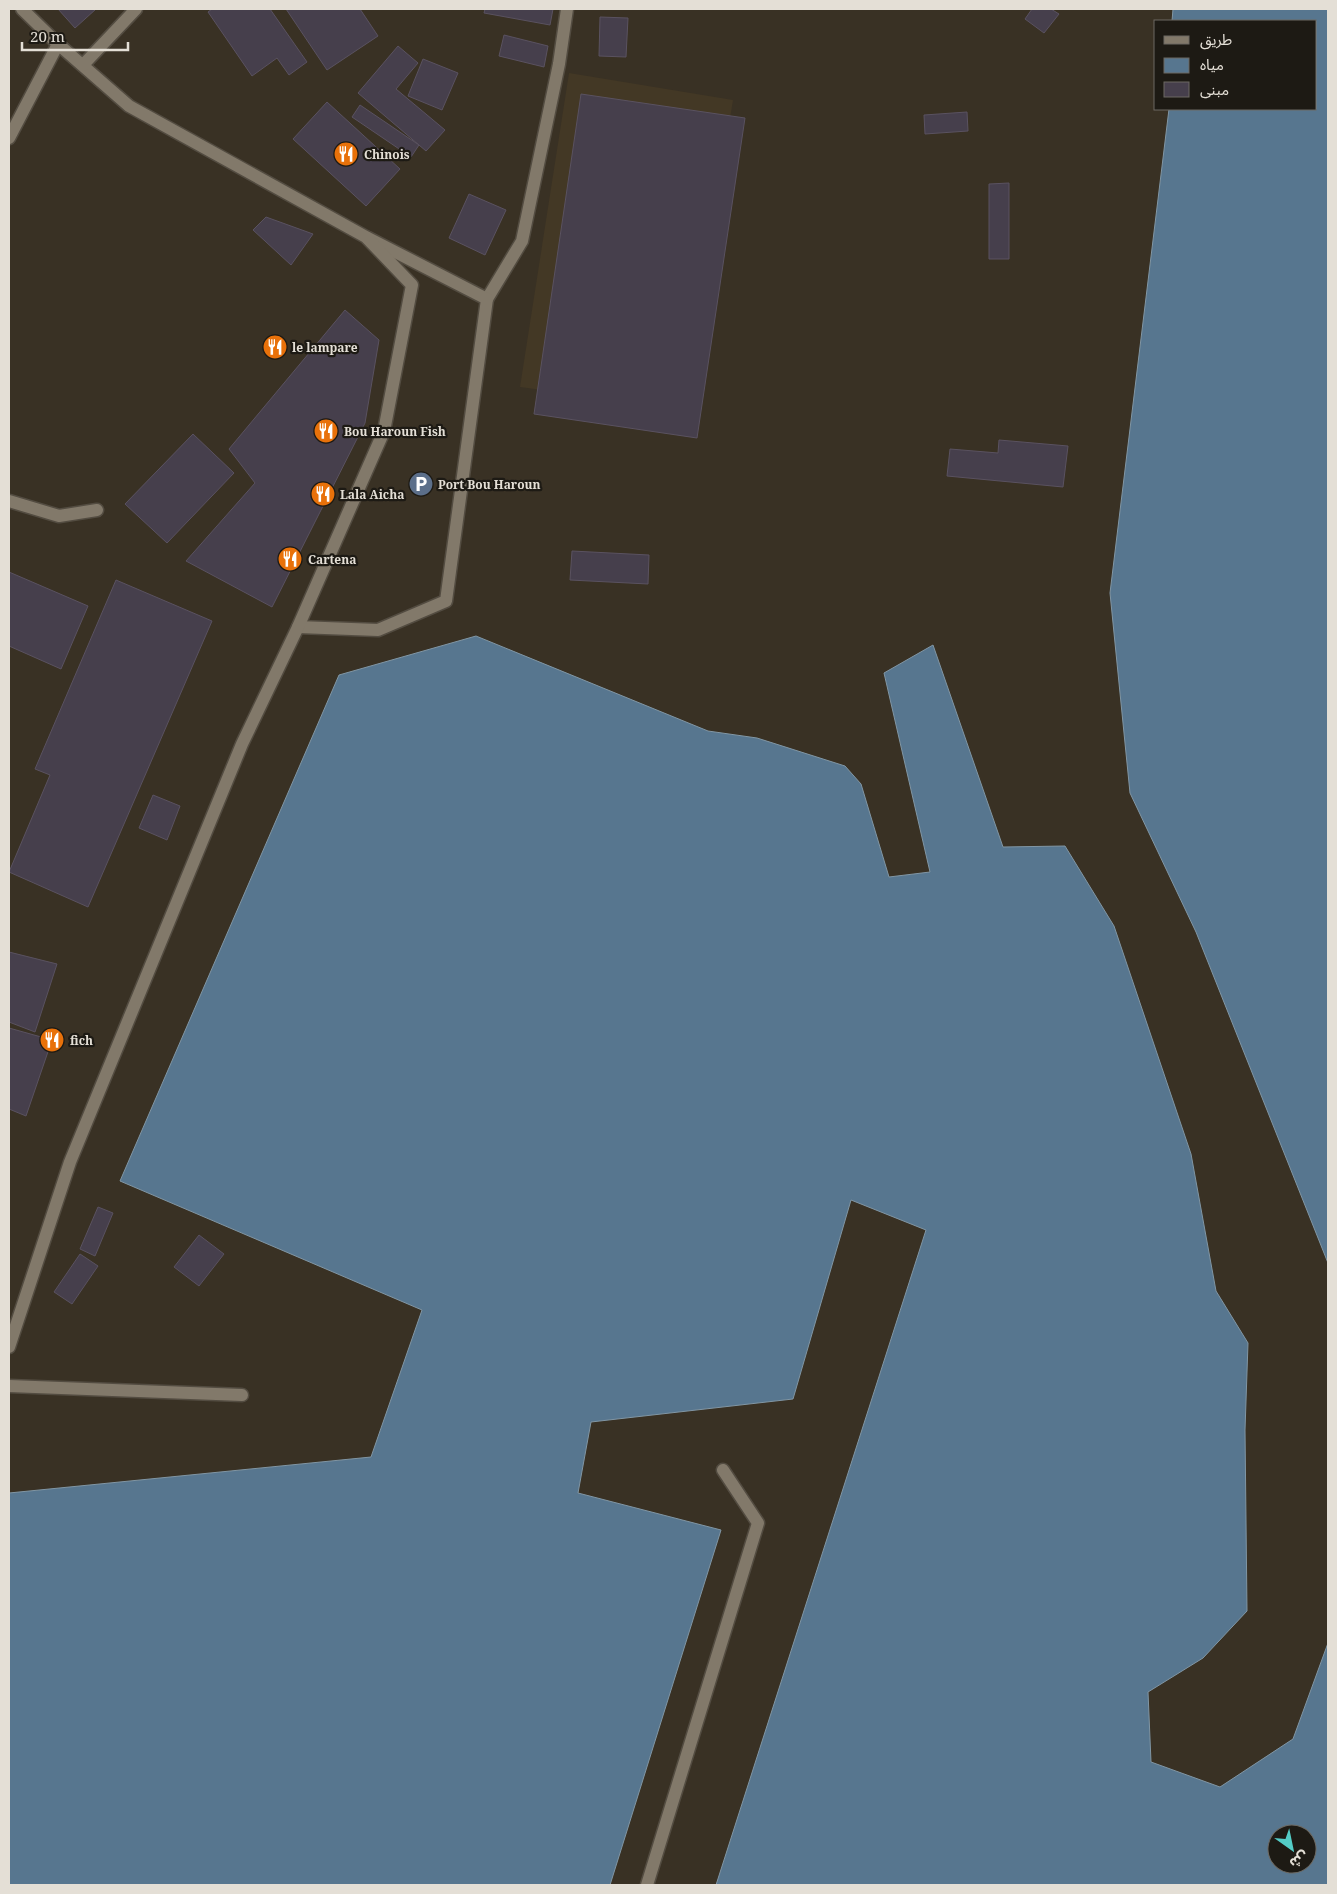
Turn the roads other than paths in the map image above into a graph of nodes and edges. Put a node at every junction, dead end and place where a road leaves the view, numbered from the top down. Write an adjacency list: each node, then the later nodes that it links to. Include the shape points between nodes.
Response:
1 (22, 9): 4 (street)
2 (136, 9): 5 (street)
3 (567, 9): 8 (street, via 559,64 522,240)
4 (58, 44): 5 (street); 6 (street)
5 (83, 65): 7 (street, via 128,106)
6 (9, 138)
7 (366, 237): 8 (street); 11 (street, via 412,285 384,431)
8 (487, 299): 11 (street, via 446,601 378,630)
9 (9, 501): 10 (street, via 59,516)
10 (97, 510)
11 (298, 627): 12 (street, via 242,744 70,1162)
12 (9, 1347)
13 (9, 1386): 14 (street)
14 (242, 1395)
15 (723, 1470): 16 (street, via 758,1523)
16 (647, 1885)

